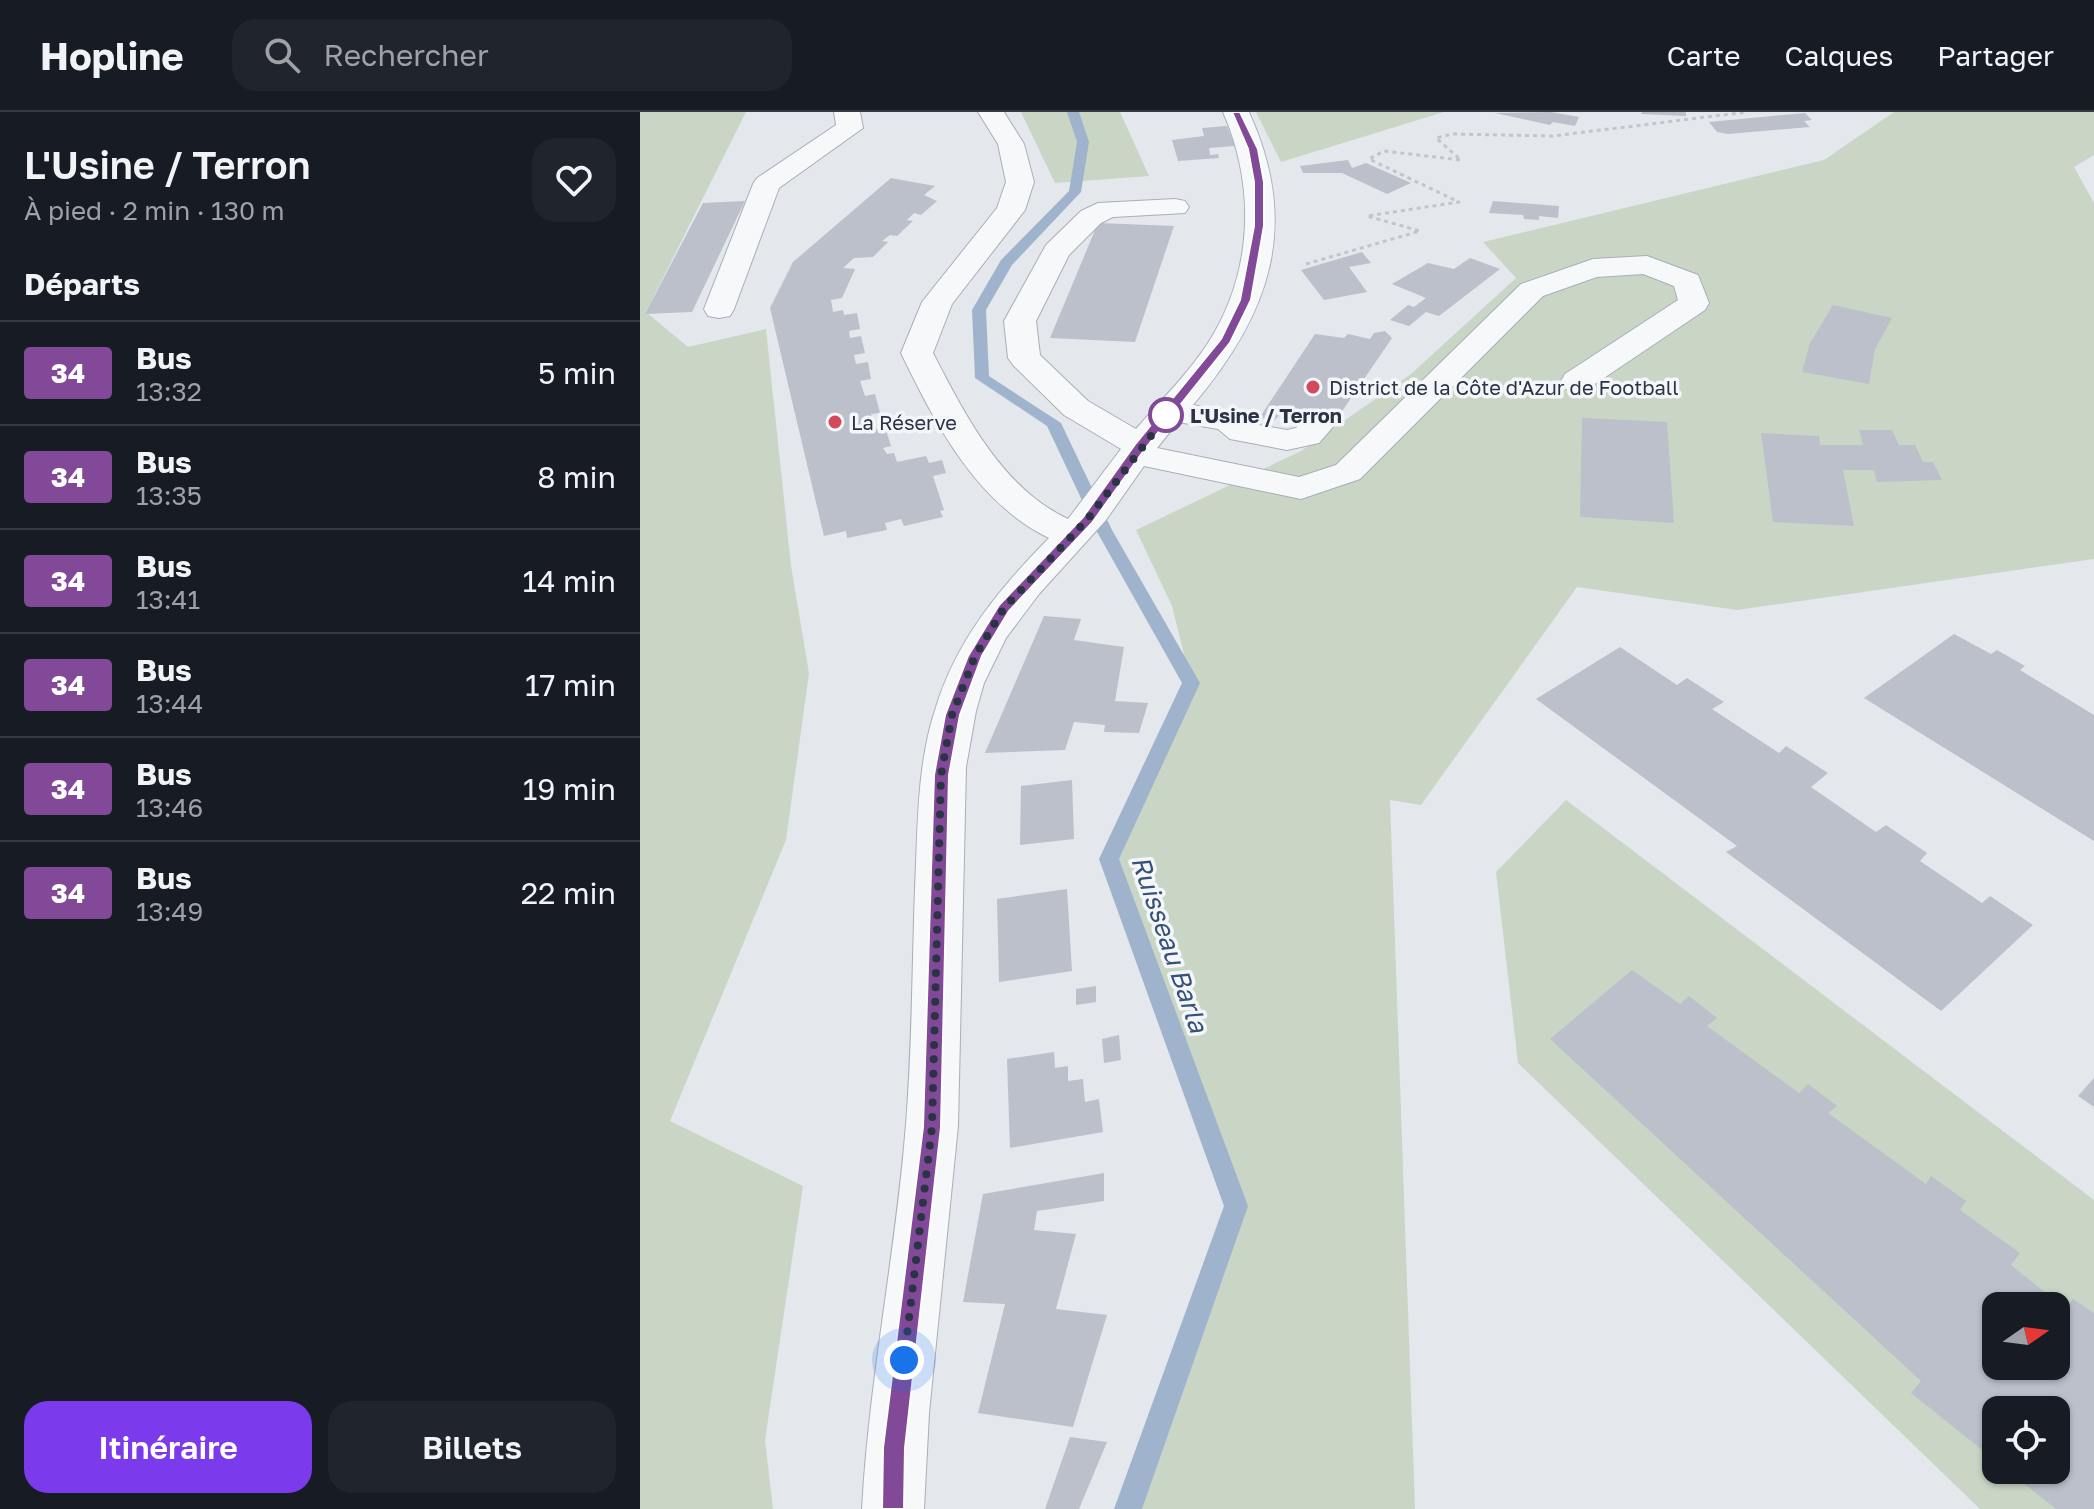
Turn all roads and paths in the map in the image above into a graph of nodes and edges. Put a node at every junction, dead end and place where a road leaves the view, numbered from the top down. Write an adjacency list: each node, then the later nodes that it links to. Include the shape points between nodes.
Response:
1 (847, 112): 7 (street, via 850,128 767,184)
2 (991, 112): 12 (street, via 1011,144 1020,182 1011,210 937,302 917,353 942,405 980,462 1034,515)
3 (1236, 112): 6 (street, via 1253,149 1259,182)
4 (1747, 112): 6 (path, via 1553,136 1436,138 1461,160 1384,151 1369,159 1459,202 1367,216 1420,231 1303,265)
5 (1175, 207): 11 (street, via 1108,209 1091,217 1056,251 1020,321 1024,358)
6 (1254, 269): 9 (street, via 1226,340)
7 (719, 309)
8 (1577, 381): 11 (street, via 1694,303 1687,281 1647,265 1593,268 1532,290 1348,472 1301,488)
9 (1170, 411): 10 (street, via 1229,421 1242,432 1287,440 1307,436); 11 (street)
10 (1321, 421)
11 (1130, 460): 12 (street)
12 (1080, 527): 13 (street, via 1004,608 975,656 949,730 941,775 932,1127 894,1448)
13 (893, 1509)

